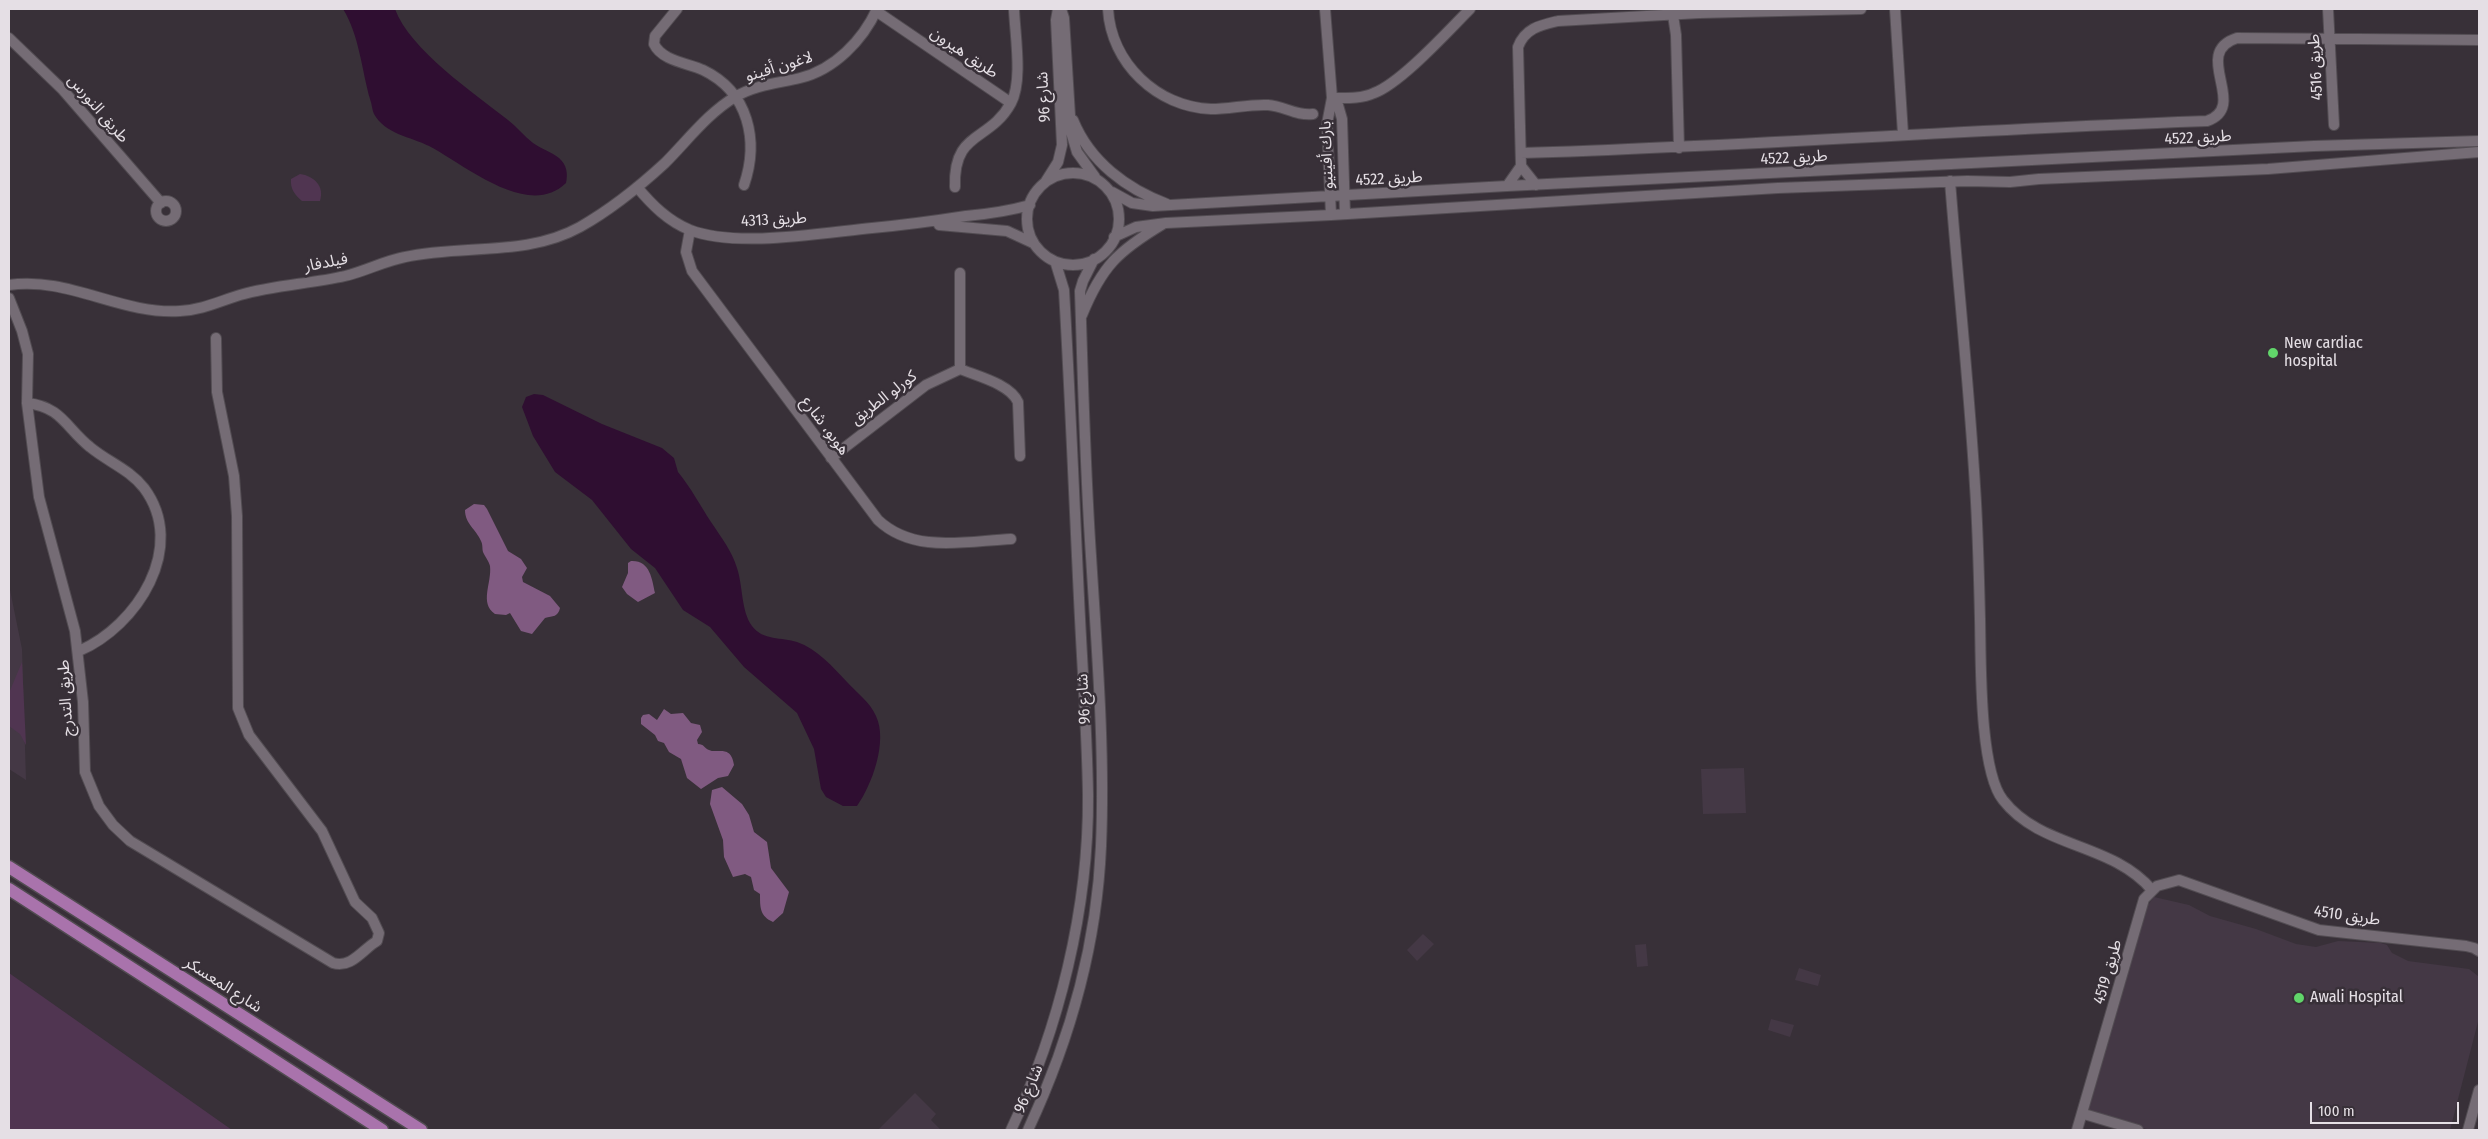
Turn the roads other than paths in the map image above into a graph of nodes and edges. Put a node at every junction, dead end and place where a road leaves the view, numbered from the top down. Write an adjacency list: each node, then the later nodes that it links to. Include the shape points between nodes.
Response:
1 (677, 9): 15 (street, via 655,36 657,51 704,71)
2 (1014, 9): 17 (street, طريق هيرون, via 1016,88)
3 (1060, 9): 18 (street, شارع 96, via 1064,18); 30 (street, شارع 96, via 1056,20 1062,145 1058,162)
4 (1108, 9): 19 (street, via 1112,32 1121,54 1145,83 1166,97 1199,108 1267,105 1297,114)
5 (1325, 9): 16 (street, بارك أفينيو)
6 (1470, 9): 16 (street, via 1384,89 1361,97)
7 (1861, 9): 11 (street)
8 (1896, 9): 23 (street)
9 (2328, 9): 13 (street, طريق 4516)
10 (876, 10): 15 (street, لاغون أفينو, via 862,34 831,64 810,75); 17 (street, طريق هيرون)
11 (1673, 15): 25 (street); 26 (street, via 1558,21 1537,26 1521,38 1517,60)
12 (9, 38): 40 (street, طريق النورس, via 62,90)
13 (2330, 39): 14 (street); 22 (street, طريق 4516); 23 (street, via 2237,38 2226,42 2219,50 2218,64 2223,110 2207,121)
14 (2479, 40)
15 (735, 97): 32 (street, via 744,110 752,146); 35 (street, لاغون أفينو)
16 (1332, 98): 20 (street, بارك أفينيو, via 1340,110); 21 (street, بارك أفينيو)
17 (1011, 102): 36 (street, طريق هيرون, via 991,127 965,145 954,170)
18 (1069, 110): 29 (street, شارع 96, via 1077,152); 42 (street, via 1089,149 1101,162 1130,188)
19 (1313, 114)
20 (1342, 123): 21 (street); 38 (street, بارك أفينيو)
21 (1327, 124): 39 (street, بارك أفينيو)
22 (2334, 125)
23 (1903, 134): 25 (street)
24 (2479, 140): 33 (street, طريق 4522)
25 (1680, 148): 26 (street)
26 (1522, 152): 28 (street)
27 (2478, 153): 31 (street, طريق 4522, via 2268,169)
28 (1521, 166): 33 (street); 34 (street)
29 (1095, 177): 30 (street, via 1074,172); 37 (street)
30 (1046, 181): 41 (street)
31 (1950, 182): 43 (street, طريق 4522, via 1594,198); 65 (street, via 1975,486 1981,674 1991,776 2002,799 2039,831 2099,852 2126,866)
32 (744, 185)
33 (1536, 185): 34 (street, طريق 4522)
34 (1507, 186): 38 (street, طريق 4522)
35 (637, 187): 47 (street, طريق 4313, via 651,204); 53 (street, فيلدفار, via 582,226 538,243 412,255 346,276 265,289 187,311 135,308 52,286)
36 (955, 187)
37 (1112, 192): 42 (street, طريق 4522, via 1132,203); 48 (street, via 1118,207)
38 (1343, 196): 39 (street, طريق 4522); 43 (street, بارك أفينيو)
39 (1329, 197): 42 (street, طريق 4522); 44 (street, بارك أفينيو)
40 (161, 203)
41 (1030, 205): 45 (street, طريق 4313); 49 (street, via 1026,220)
42 (1171, 206)
43 (1345, 214): 44 (street, طريق 4522)
44 (1331, 215): 46 (street, طريق 4522)
45 (928, 223): 47 (street, طريق 4313, via 753,238 713,236); 49 (street, طريق 4313, via 1007,231)
46 (1166, 223): 48 (street, طريق 4522, via 1136,227); 55 (street, via 1126,247 1110,264 1098,278)
47 (690, 230): 60 (street, هوبو، شارع, via 686,252 692,271)
48 (1114, 237): 50 (street, via 1106,250)
49 (1033, 243): 51 (street)
50 (1094, 259): 51 (street, via 1082,264); 55 (street, شارع 96, via 1080,291)
51 (1056, 264): 71 (street, شارع 96, via 1064,290 1088,797 1080,906 1070,958 1042,1059)
52 (960, 272): 57 (street)
53 (9, 285)
54 (9, 298): 58 (street, طريق التدرج, via 26,343)
55 (1081, 318): 72 (street, شارع 96, via 1102,768 1101,848 1095,904 1072,1018)
56 (216, 338): 62 (street, طريق التدرج, via 217,392 234,476 238,516 238,708 249,735 322,831 355,902 372,918 379,940 347,964 333,963 140,848 113,826 93,795 85,772)
57 (960, 369): 59 (street, via 1004,388 1016,397); 60 (street, كورلو الطريق, via 926,385)
58 (27, 403): 62 (street, طريق التدرج, via 41,506); 62 (street, via 56,412 89,447 131,474 150,498 161,527 160,557 150,581 116,627)
59 (1020, 456)
60 (831, 458): 61 (street, هوبو، شارع, via 878,520 897,535 925,543)
61 (1010, 539)
62 (79, 651)
63 (9, 867): 70 (main road, شارع المعسكر)
64 (9, 889): 69 (main road)
65 (2152, 890): 66 (street, طريق 4510, via 2178,880 2319,930); 68 (street, طريق 4519, via 2144,899)
66 (2478, 949)
67 (2479, 1090): 75 (street)
68 (2084, 1114): 73 (street, طريق 4519); 74 (street)
69 (382, 1130)
70 (421, 1130)
71 (1011, 1130)
72 (1028, 1130)
73 (2078, 1130)
74 (2138, 1130)
75 (2468, 1130)

